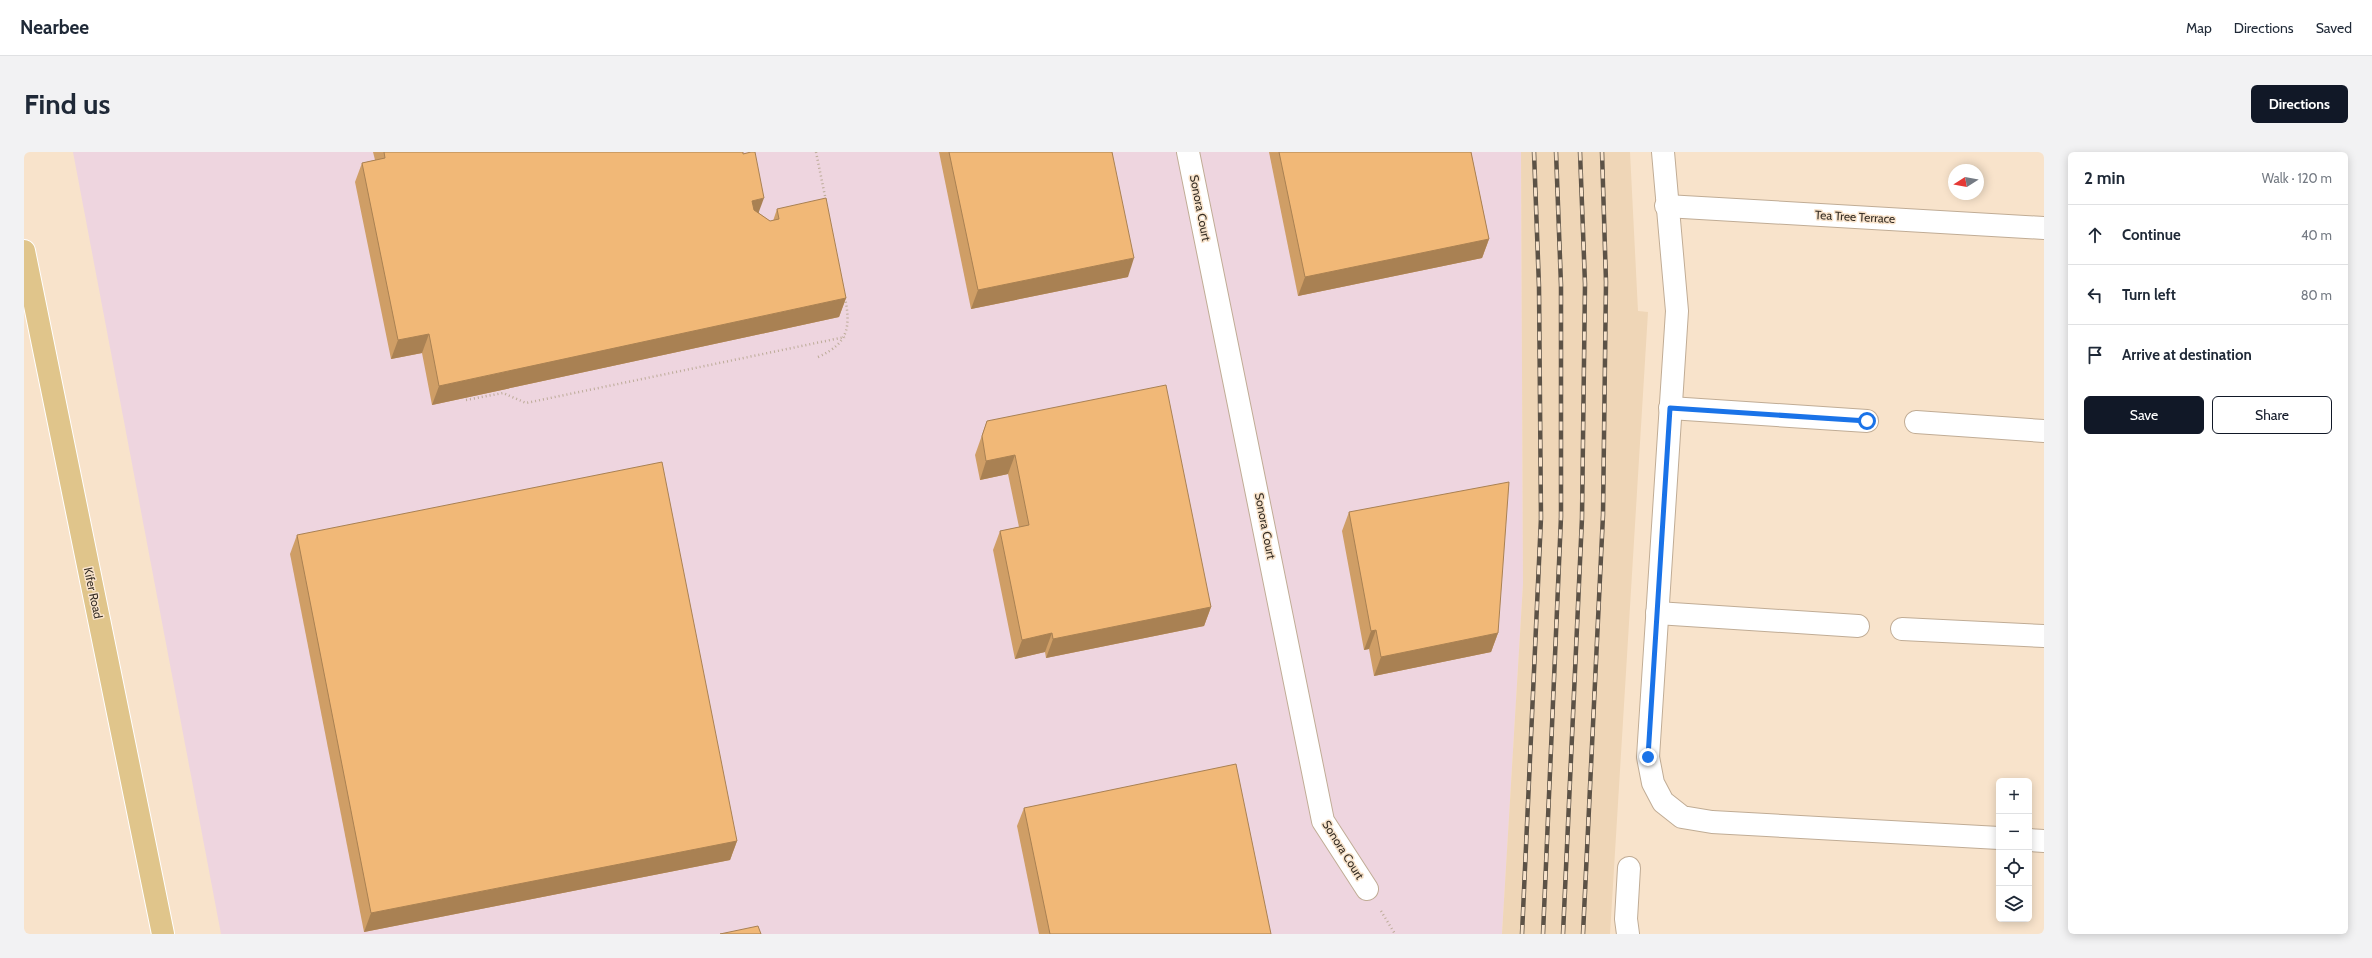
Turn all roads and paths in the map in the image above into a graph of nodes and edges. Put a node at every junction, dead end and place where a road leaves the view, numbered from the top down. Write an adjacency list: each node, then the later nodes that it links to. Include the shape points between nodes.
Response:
1 (816, 152): 4 (path)
2 (1188, 152): 24 (street, Sonora Court, via 1323,820)
3 (1663, 152): 5 (street)
4 (827, 206)
5 (1666, 206): 6 (street, Tea Tree Terrace); 12 (street, via 1677,311)
6 (2044, 228)
7 (24, 251): 25 (main road, Kifer Road)
8 (844, 290): 9 (path, via 848,313)
9 (845, 337): 10 (path, via 835,348); 11 (path, via 526,403 503,393)
10 (818, 357)
11 (466, 400)
12 (1670, 408): 13 (street); 16 (street)
13 (1867, 421)
14 (1916, 422): 15 (street)
15 (2044, 430)
16 (1657, 613): 17 (street); 20 (street, via 1648,757 1653,783 1663,802 1682,817 1712,822)
17 (1858, 626)
18 (1902, 629): 19 (street)
19 (2044, 636)
20 (1996, 838)
21 (2032, 840): 22 (street)
22 (2044, 841)
23 (1629, 868): 26 (street, via 1626,919)
24 (1367, 889)
25 (162, 934)
26 (1628, 934)

